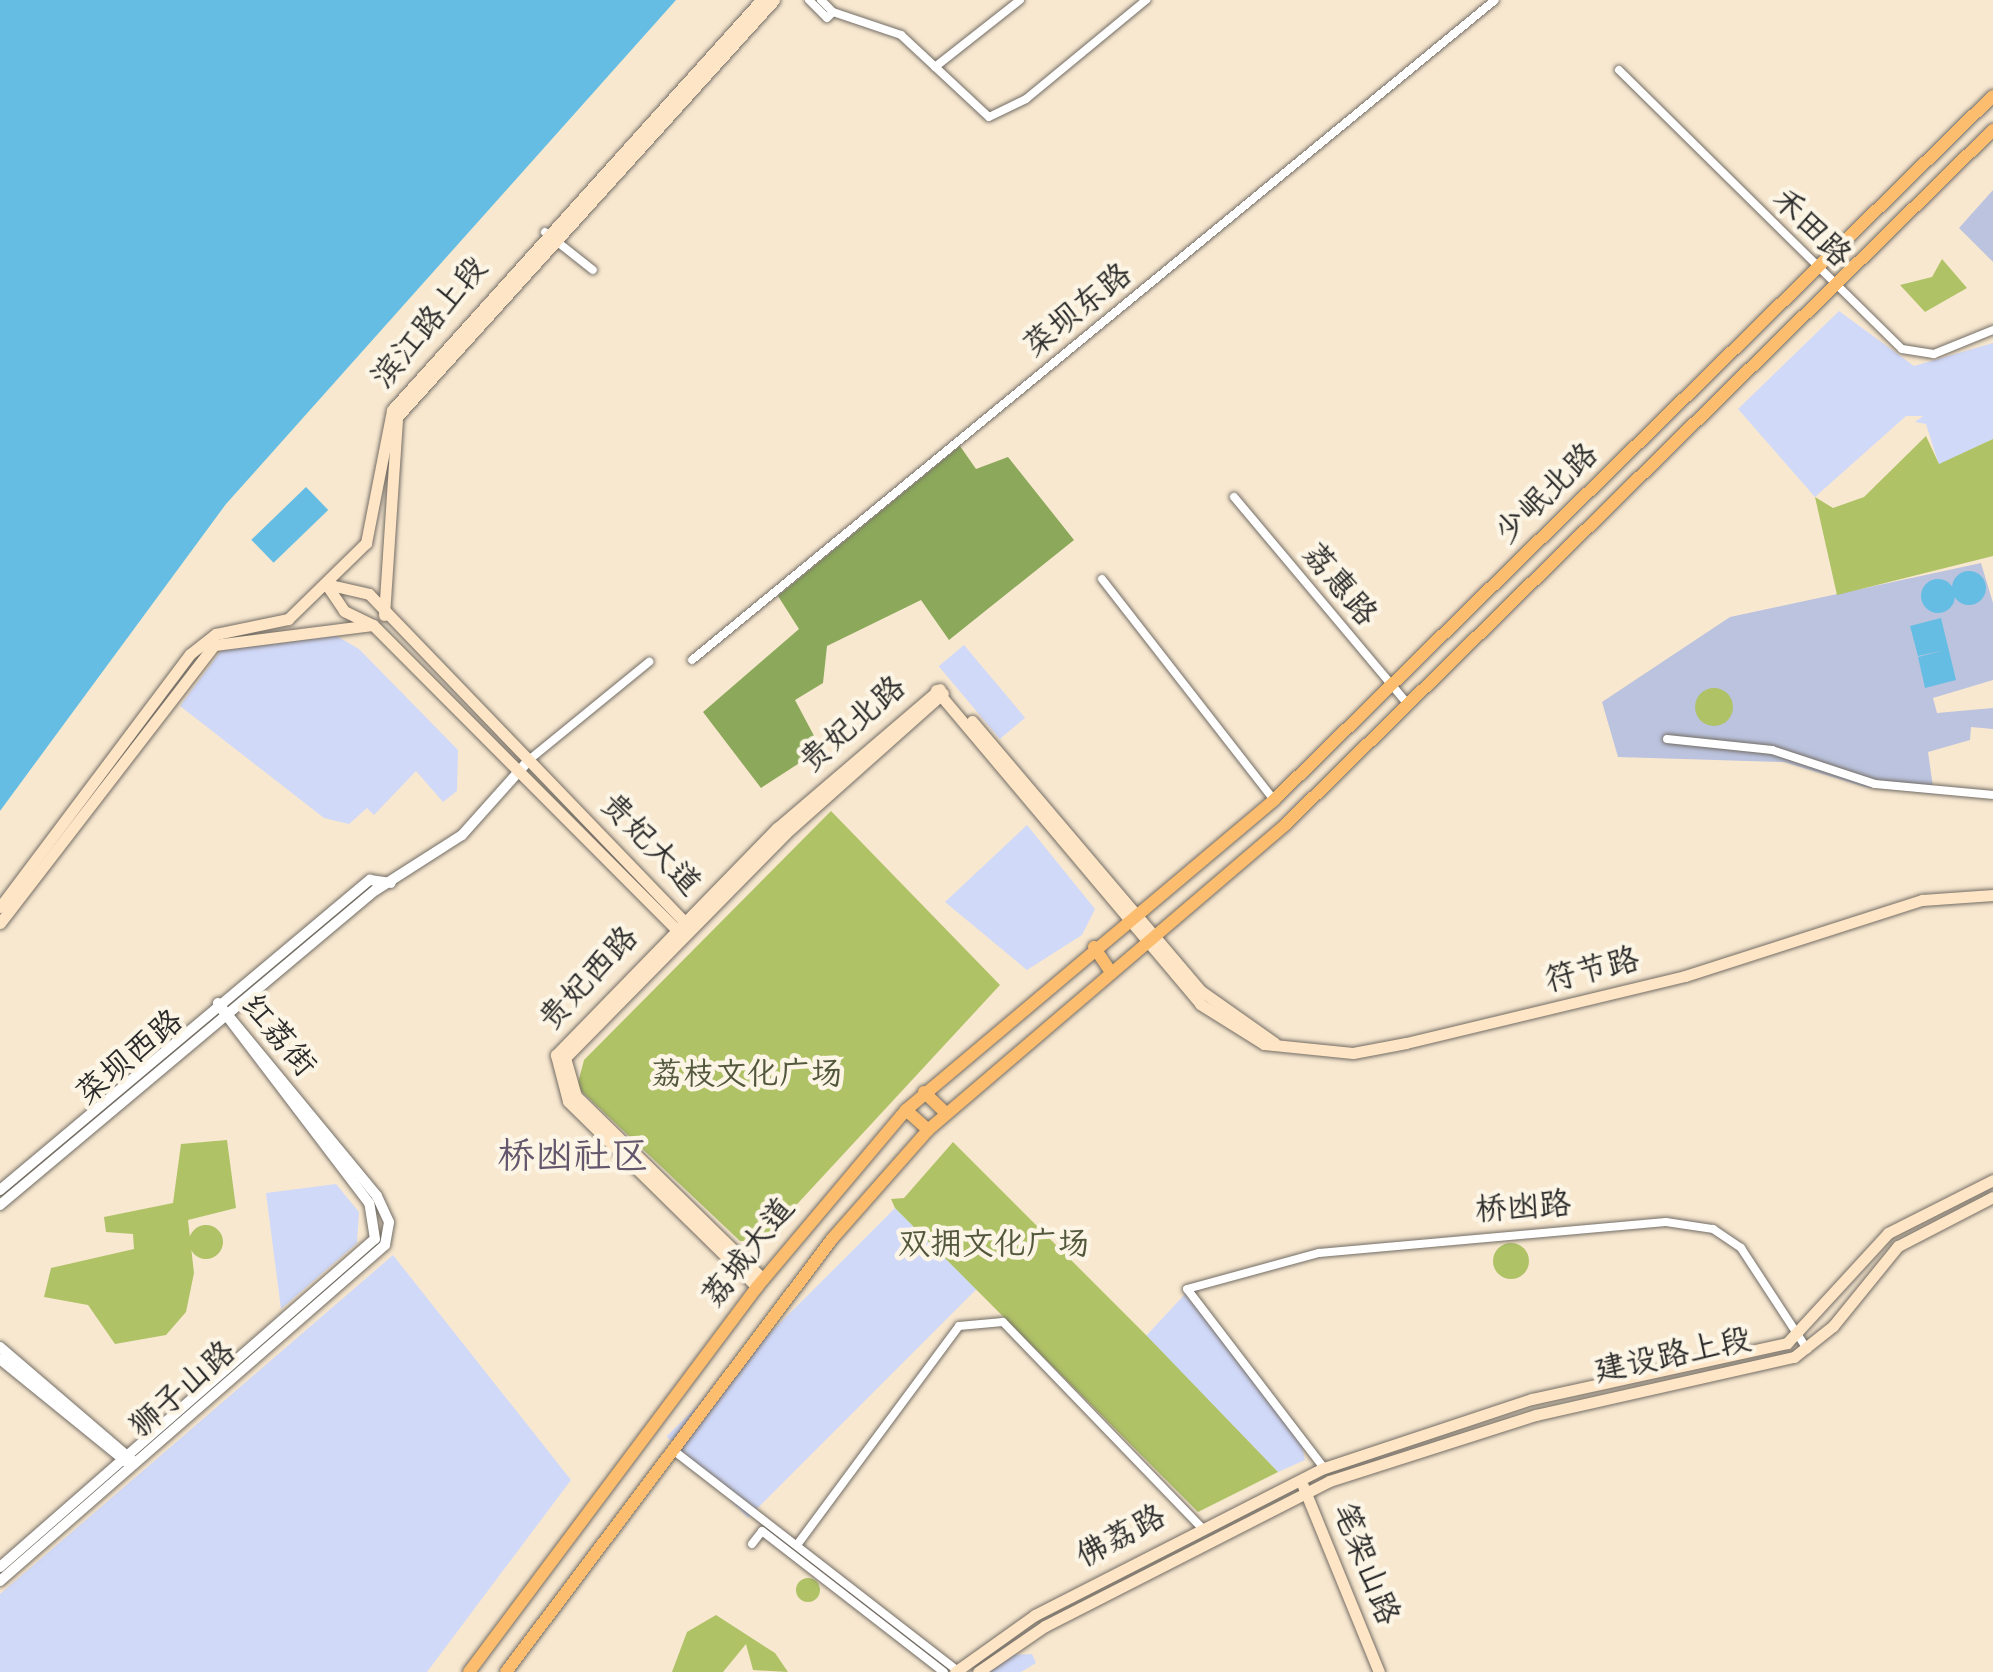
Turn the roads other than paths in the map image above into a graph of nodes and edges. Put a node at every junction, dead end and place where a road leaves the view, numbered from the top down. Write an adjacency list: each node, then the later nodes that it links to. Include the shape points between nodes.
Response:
1 (761, 0): 13 (main road, 滨江路上段)
2 (774, 0): 13 (main road, 滨江路上段)
3 (809, 0): 8 (street)
4 (821, 0): 8 (street)
5 (1020, 0): 9 (street)
6 (1146, 0): 9 (street, via 998,116 981,115)
7 (1494, 0): 23 (street, 菜坝东路)
8 (830, 15): 9 (street, via 900,34)
9 (934, 66)
10 (1618, 70): 15 (street, 禾田路)
11 (1993, 96): 15 (main road, 少岷北路)
12 (1993, 130): 16 (main road, 少岷北路)
13 (549, 235): 14 (street); 20 (main road, 滨江路上段, via 392,410 375,530); 21 (main road, 滨江路上段, via 397,417)
14 (593, 270)
15 (1818, 271): 16 (street, 禾田路); 25 (main road, 少岷北路)
16 (1834, 287): 17 (street, 禾田路, via 1910,353 1946,350); 27 (main road, 少岷北路)
17 (1993, 330)
18 (1234, 497): 25 (street, 荔惠路)
19 (1102, 579): 32 (street)
20 (326, 584): 21 (main road, 贵妃大道, via 365,590); 22 (main road, 贵妃大道, via 344,612); 34 (main road, 滨江路上段, via 288,619 216,634 190,654)
21 (384, 615): 22 (main road); 29 (main road, 贵妃大道)
22 (373, 625): 30 (main road, 贵妃大道); 36 (main road, via 214,646)
23 (692, 660)
24 (649, 662): 29 (street)
25 (1394, 687): 27 (street, 荔惠路); 32 (main road, 少岷北路)
26 (940, 692): 35 (main road, 符节路); 37 (main road, 贵妃北路)
27 (1408, 704): 38 (main road, 少岷北路)
28 (1668, 739): 31 (street, via 1772,750 1876,784)
29 (530, 760): 30 (street, 菜坝西路); 37 (main road, 贵妃大道)
30 (517, 768): 37 (main road, 贵妃大道); 41 (street, 菜坝西路, via 462,835 392,884 370,880)
31 (1993, 794)
32 (1274, 800): 35 (main road, 少岷北路)
33 (1993, 898): 38 (main road, 符节路, via 1915,905 1685,976 1353,1053 1275,1043 1213,1017)
34 (0, 907)
35 (1133, 917): 38 (main road, 符节路); 39 (main road, 荔城大道)
36 (0, 923)
37 (681, 927): 51 (main road, 贵妃西路, via 570,1049 564,1077)
38 (1151, 940): 40 (main road, 荔城大道)
39 (1094, 947): 40 (main road); 42 (main road, 荔城大道)
40 (1112, 972): 44 (main road, 荔城大道)
41 (222, 1009): 47 (street, 菜坝西路); 49 (street, 菜坝西路); 50 (street, 红荔街, via 377,1196)
42 (924, 1092): 43 (main road, 荔城大道); 44 (main road)
43 (906, 1110): 45 (main road); 51 (main road, 荔城大道)
44 (946, 1113): 45 (main road, 荔城大道)
45 (928, 1130): 56 (main road, 荔城大道, via 843,1225)
46 (1993, 1180): 52 (main road, 建设路上段, via 1888,1233)
47 (0, 1190)
48 (1991, 1199): 54 (main road, via 1898,1246)
49 (0, 1206)
50 (383, 1230): 57 (street, 狮子山路, via 360,1271)
51 (760, 1283): 69 (main road, 荔城大道)
52 (1799, 1336): 54 (street, 桥凼路); 58 (main road, 建设路上段, via 1484,1413); 58 (street, 桥凼路, via 1742,1248 1713,1229 1666,1222 1338,1251 1186,1288)
53 (0, 1346): 57 (street)
54 (1807, 1349): 60 (main road, 建设路上段, via 1536,1415)
55 (0, 1359): 57 (street)
56 (673, 1450): 65 (street); 70 (main road, 荔城大道)
57 (129, 1460): 66 (street, 狮子山路); 67 (street, 狮子山路)
58 (1324, 1468): 59 (main road, 佛荔路); 60 (street)
59 (1300, 1477): 61 (main road, 笔架山路); 62 (main road, 佛荔路)
60 (1329, 1482): 61 (main road, 佛荔路)
61 (1305, 1491): 63 (main road, 佛荔路); 72 (main road, 笔架山路)
62 (1200, 1526): 63 (street); 65 (street, via 1003,1322 959,1326); 68 (main road, 佛荔路, via 1035,1615)
63 (1211, 1536): 71 (main road, 佛荔路)
64 (752, 1544): 68 (street, via 762,1531)
65 (797, 1546): 68 (street)
66 (0, 1567)
67 (0, 1581)
68 (954, 1671)
69 (468, 1672)
70 (506, 1672)
71 (978, 1672)
72 (1379, 1672)

